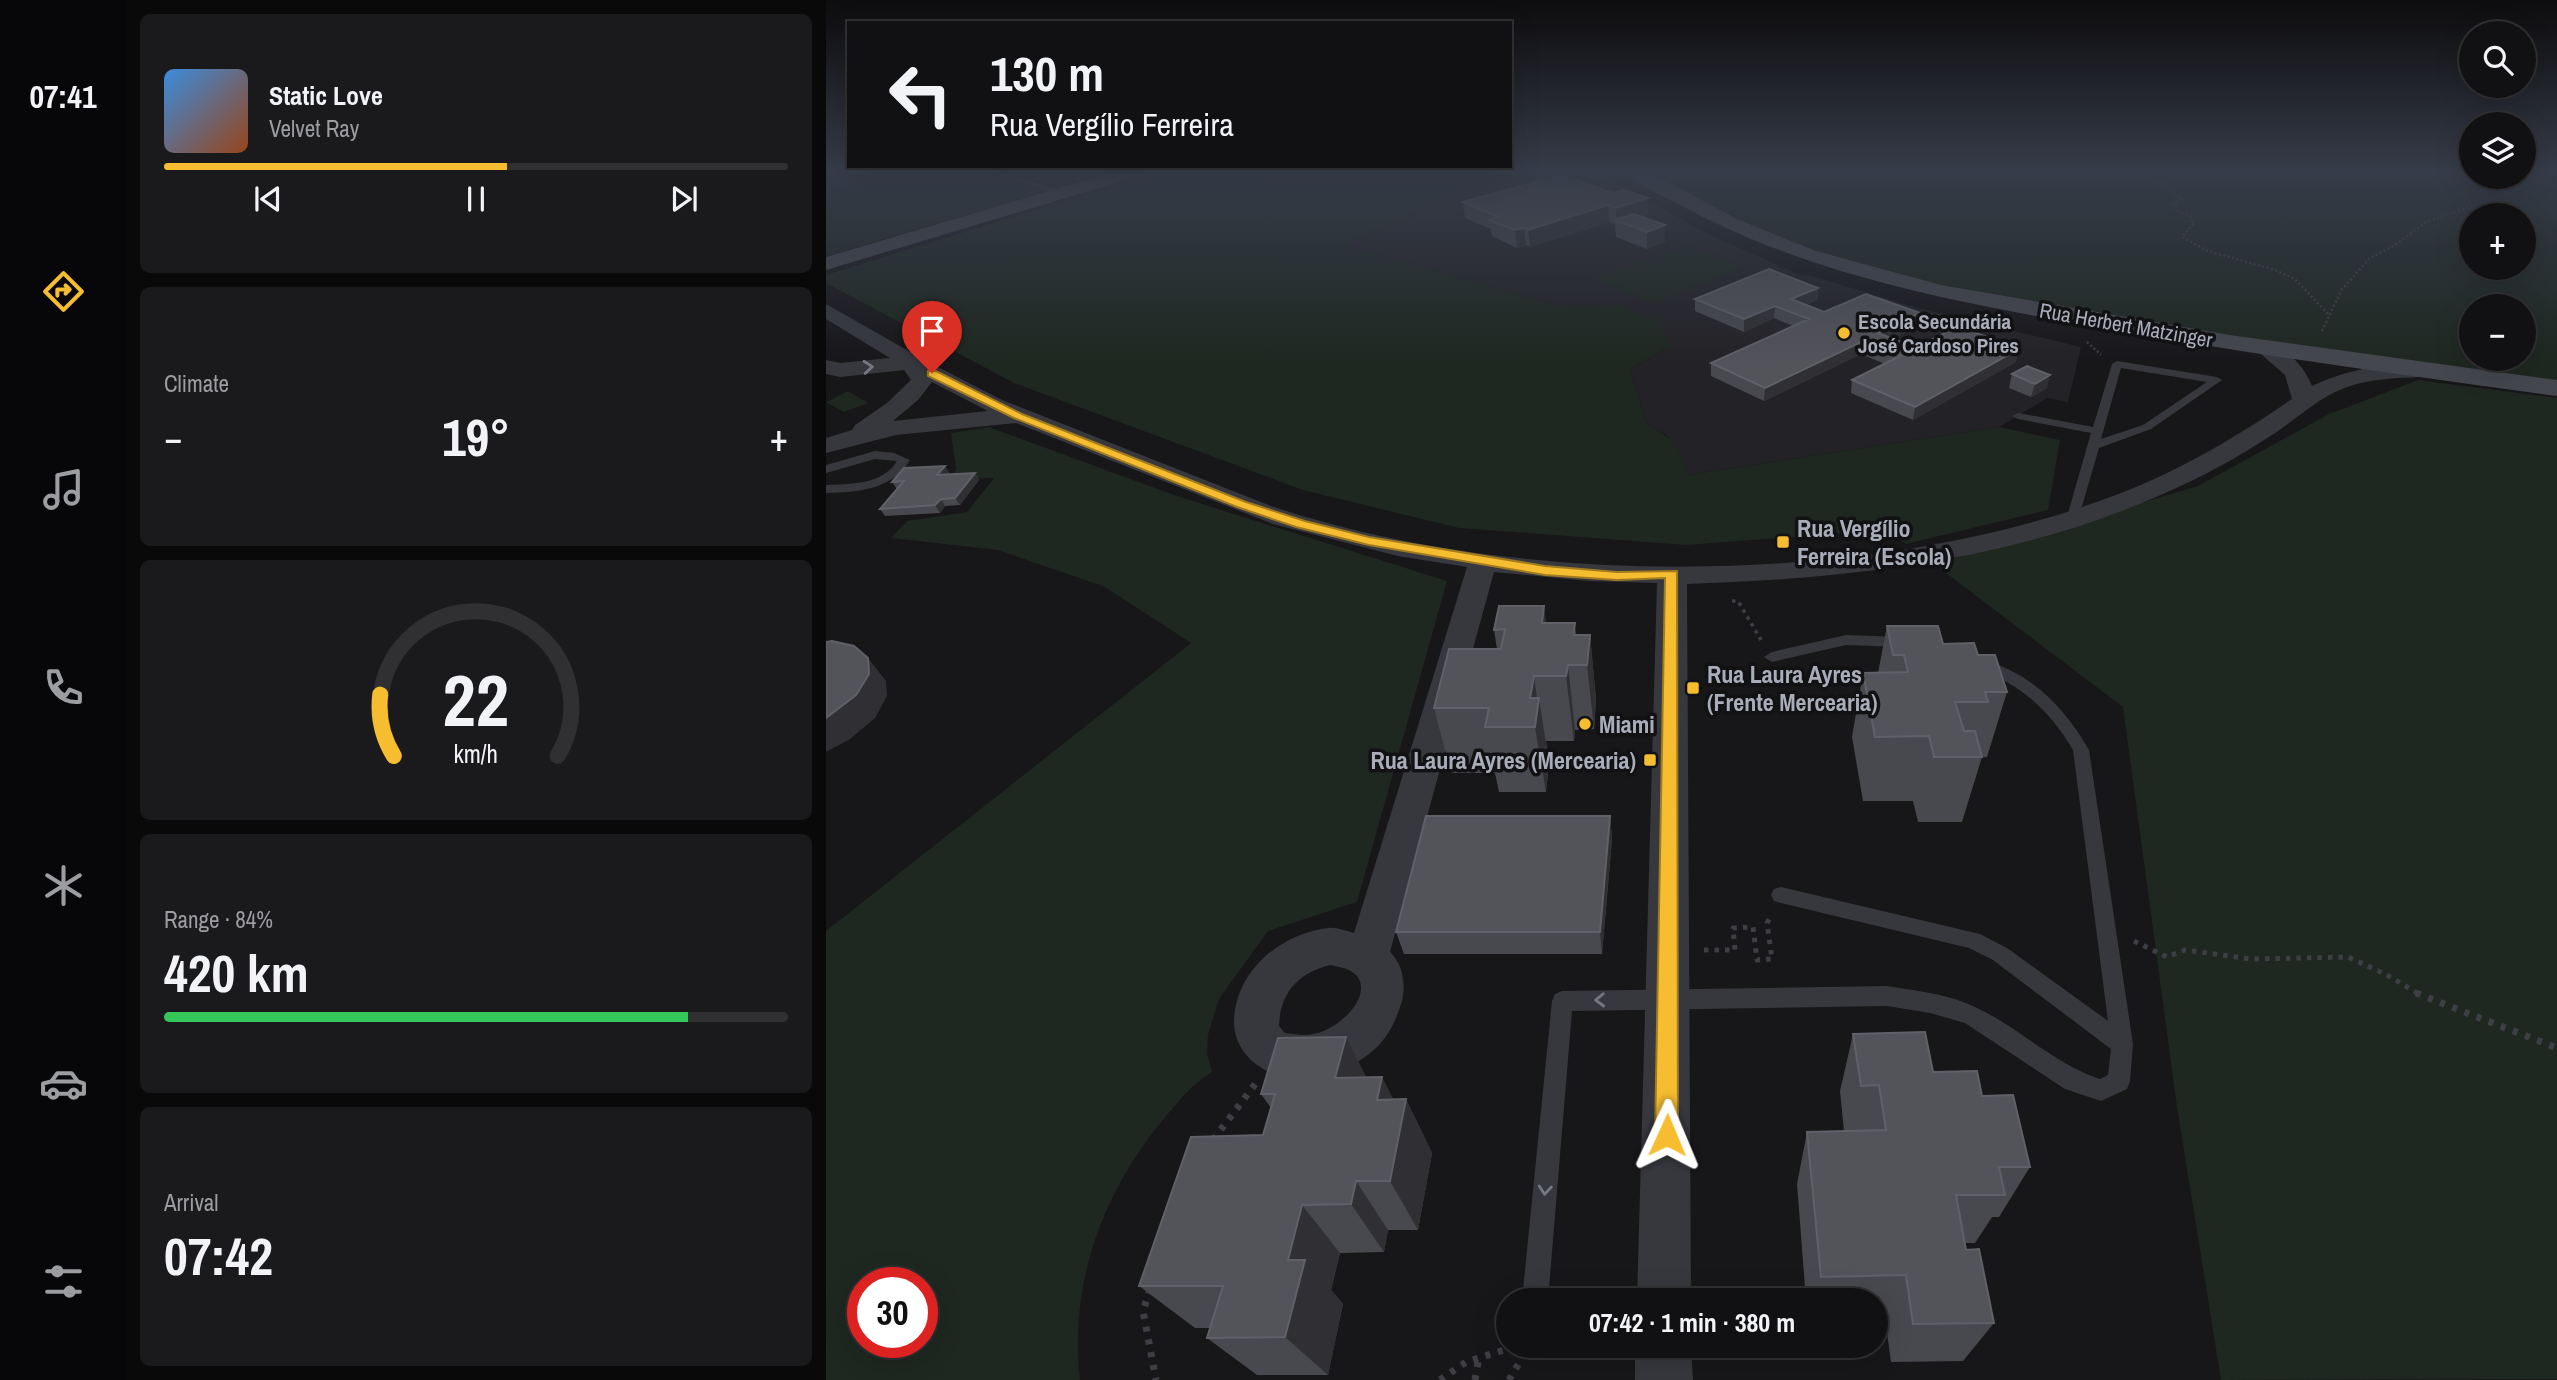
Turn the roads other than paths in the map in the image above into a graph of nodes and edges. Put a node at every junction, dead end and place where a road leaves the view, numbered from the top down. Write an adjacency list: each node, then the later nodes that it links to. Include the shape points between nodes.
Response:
1 (922, 235): 3 (street)
2 (1757, 235): 5 (street, Rua Herbert Matzinger, via 1877,276)
3 (826, 264)
4 (826, 310): 7 (street)
5 (2265, 348): 6 (street, Rua Herbert Matzinger); 12 (street, via 2290,366 2303,383)
6 (2311, 355): 9 (street, Rua Herbert Matzinger); 10 (street, via 2330,371)
7 (911, 363): 8 (street, one-way to 7, via 840,370); 13 (street); 16 (street, via 922,380 914,393)
8 (826, 367)
9 (2420, 370): 10 (street, via 2381,373); 11 (street, Rua Herbert Matzinger)
10 (2331, 385): 12 (street)
11 (2557, 388)
12 (2304, 402): 21 (street, via 2210,462 2120,505)
13 (1018, 416): 16 (street); 22 (street, via 1301,524)
14 (2018, 416): 15 (lane)
15 (2097, 431): 18 (lane); 18 (lane, via 2117,364 2217,380 2147,427)
16 (857, 435): 17 (street)
17 (826, 446)
18 (2092, 446): 21 (lane)
19 (826, 468): 20 (lane, via 878,454 904,460 900,470 886,480)
20 (826, 489)
21 (2071, 520): 23 (street, via 2020,535 1849,567 1763,573)
22 (1483, 561): 23 (street, via 1617,576); 28 (street)
23 (1672, 588): 29 (street)
24 (1920, 646): 25 (lane, via 1846,640)
25 (1772, 657)
26 (1960, 658): 30 (lane, via 1999,669 2024,683 2069,727 2081,750)
27 (1781, 895): 30 (lane, via 1973,940 2000,954)
28 (1368, 955): 28 (street, via 1379,970 1383,988 1379,1009 1346,1046 1298,1059 1277,1053 1262,1040 1256,1021 1258,1001 1286,963 1329,946 1351,947)
29 (1669, 998): 30 (lane, via 1887,996 1930,1003 1971,1015 2073,1081 2101,1090 2119,1081); 31 (lane, one-way to 31, via 1562,1001); 32 (street)
30 (2122, 1044)
31 (1536, 1288)
32 (1664, 1288)
33 (1664, 1358): 34 (street)
34 (1664, 1380)

